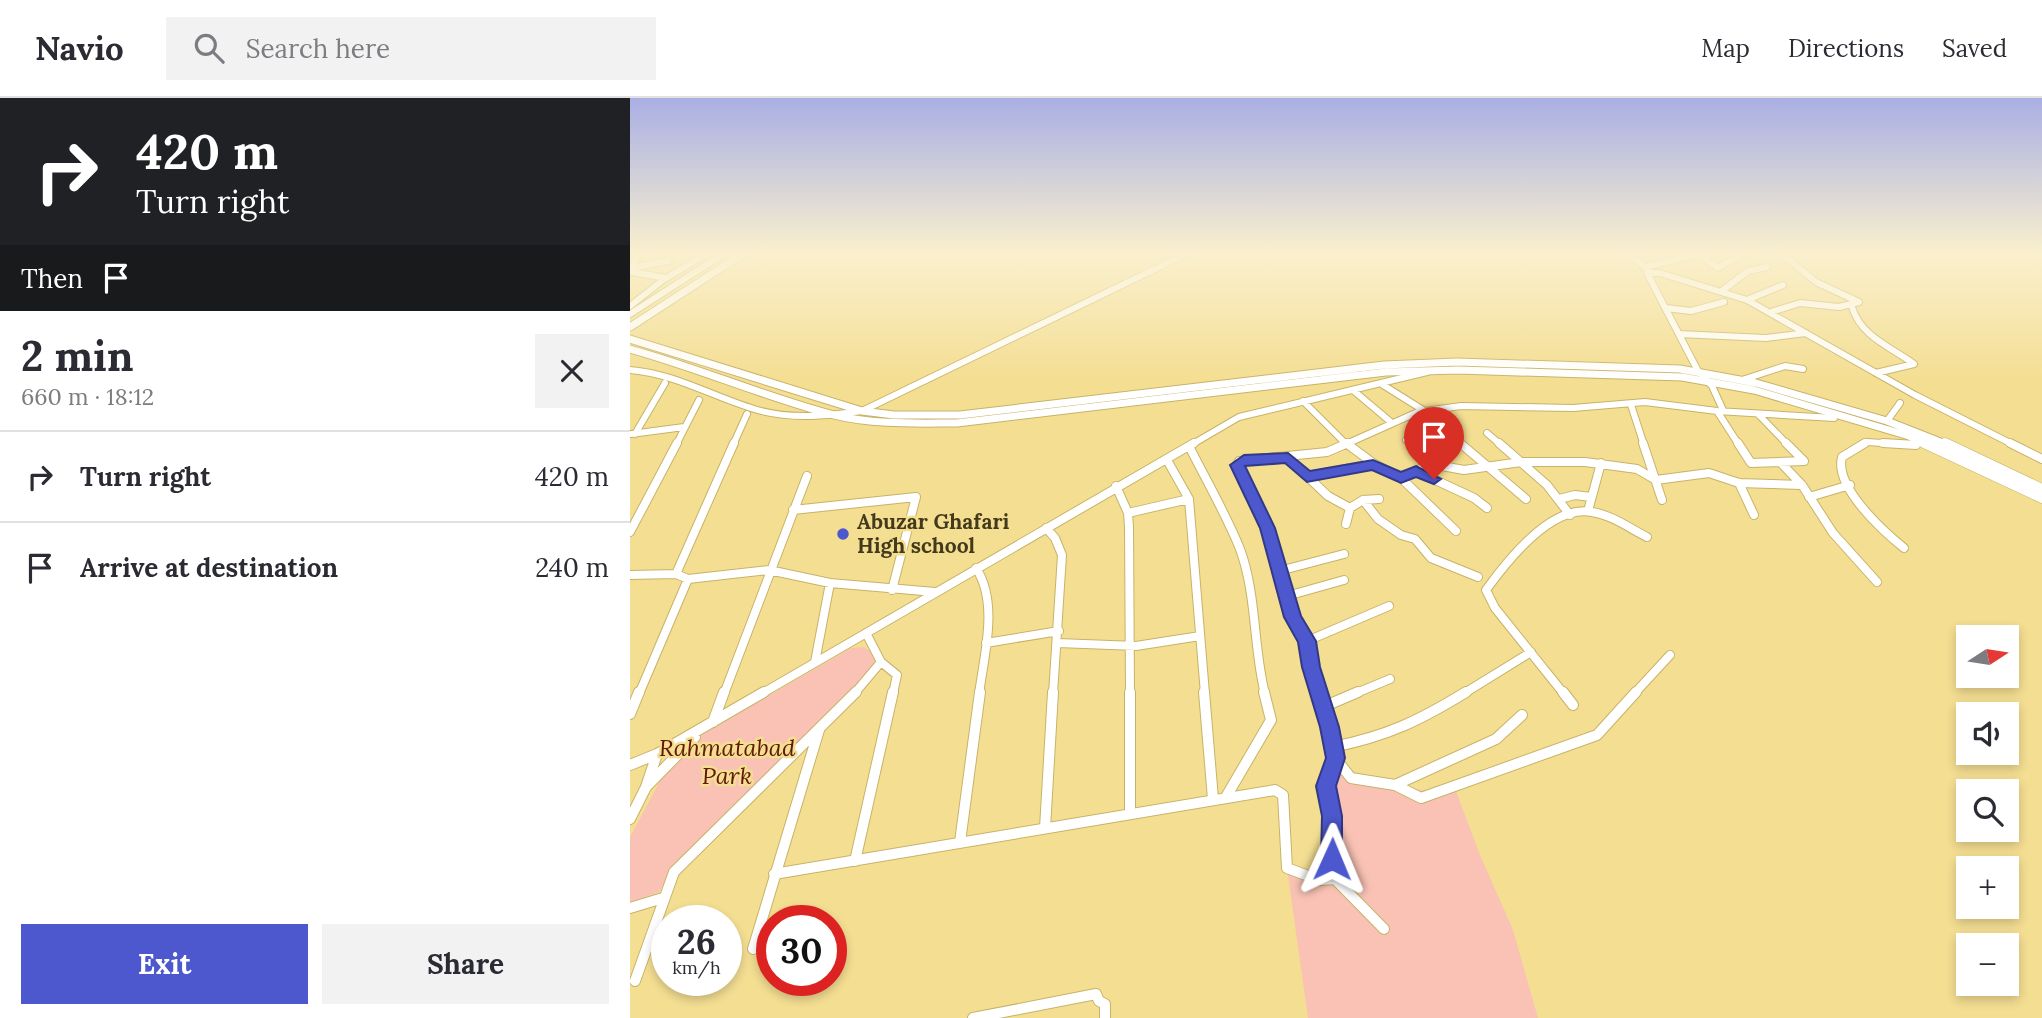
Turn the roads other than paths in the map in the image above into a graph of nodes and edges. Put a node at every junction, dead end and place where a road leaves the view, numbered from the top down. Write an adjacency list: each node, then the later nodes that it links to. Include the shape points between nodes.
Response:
1 (658, 296): 14 (street)
2 (669, 296): 15 (main road)
3 (678, 296): 16 (main road)
4 (1099, 296): 37 (street)
5 (1660, 296): 12 (street)
6 (1737, 296): 9 (street)
7 (1757, 296): 9 (street)
8 (1846, 296): 11 (street, via 1859,302)
9 (1747, 300): 13 (street)
10 (1724, 302): 12 (street, via 1691,312)
11 (1852, 307): 13 (street, via 1800,303); 25 (street, via 1872,336 1914,364)
12 (1666, 308): 18 (street)
13 (1771, 312): 17 (street)
14 (630, 314)
15 (630, 321)
16 (630, 327)
17 (1806, 333): 18 (street, via 1766,338); 25 (street)
18 (1679, 334): 24 (street)
19 (630, 340): 37 (main road)
20 (630, 349): 40 (main road)
21 (1803, 369): 27 (street, via 1785,366)
22 (630, 370): 40 (street, via 664,372 773,414)
23 (1430, 371): 26 (main road); 29 (street); 40 (main road, via 1363,374 957,423 889,423)
24 (1698, 371): 26 (street); 27 (main road); 37 (main road, via 1489,363 1384,365 960,415)
25 (1876, 373): 53 (street)
26 (1706, 379): 36 (street); 73 (main road, via 1833,411 1909,436)
27 (1742, 380): 42 (main road)
28 (665, 383): 47 (street)
29 (1383, 385): 30 (street); 35 (street)
30 (1354, 391): 32 (street); 43 (street)
31 (699, 400): 44 (street)
32 (1303, 401): 49 (street); 51 (street, via 1238,417)
33 (1900, 403): 42 (street)
34 (1631, 405): 35 (street, via 1500,404); 36 (street); 65 (street)
35 (1423, 410): 43 (street)
36 (1720, 410): 39 (street); 59 (street, via 1748,461)
37 (862, 411): 40 (street)
38 (747, 414): 97 (street)
39 (1758, 414): 41 (street); 59 (street, via 1804,461)
40 (835, 415)
41 (1833, 418)
42 (1887, 421): 70 (main road)
43 (1392, 423): 49 (street)
44 (684, 428): 47 (street); 89 (street)
45 (1443, 429): 60 (street)
46 (1487, 433): 55 (street)
47 (632, 434)
48 (1406, 440): 58 (street, via 1433,461)
49 (1347, 444): 52 (street); 57 (street)
50 (1916, 445): 68 (street, via 1862,443 1842,457 1840,464)
51 (1189, 446): 54 (street); 132 (street, via 1240,550 1271,720)
52 (1288, 458): 63 (street); 96 (street, via 1244,460 1237,465 1268,528)
53 (2042, 459)
54 (1167, 460): 69 (street); 74 (street)
55 (1521, 462): 56 (street); 60 (street); 77 (street)
56 (1601, 463): 65 (street, via 1637,468); 71 (street)
57 (1373, 464): 63 (street); 64 (street)
58 (1431, 464): 60 (street, via 1462,470); 61 (street)
59 (1782, 464): 67 (street)
60 (1489, 468): 76 (street)
61 (1416, 471): 64 (street); 81 (street)
62 (807, 476): 82 (street)
63 (1307, 477): 80 (street)
64 (1401, 478): 90 (street)
65 (1656, 480): 66 (street, via 1709,473); 79 (street)
66 (1739, 483): 67 (street); 86 (street)
67 (1802, 485): 72 (street)
68 (1850, 485): 72 (street); 92 (street, via 1855,499)
69 (1116, 486): 84 (street); 88 (street)
70 (2042, 489)
71 (1591, 497): 77 (street); 83 (street)
72 (1809, 497): 102 (street, via 1833,533)
73 (2042, 498)
74 (1189, 499): 84 (street); 111 (street)
75 (1378, 499): 78 (street)
76 (1526, 499)
77 (1559, 499): 85 (street)
78 (1363, 500): 80 (street); 99 (street, via 1406,538 1415,539 1431,558)
79 (1662, 500)
80 (1350, 508): 87 (street)
81 (1487, 508)
82 (793, 510): 95 (street); 105 (street, via 916,497)
83 (1588, 511): 85 (street); 91 (street)
84 (1128, 513): 115 (street)
85 (1570, 514): 116 (street, via 1532,538 1486,590 1488,600)
86 (1754, 514)
87 (1346, 524)
88 (1046, 528): 94 (street); 109 (street, via 1062,555)
89 (630, 531)
90 (1456, 531)
91 (1647, 537)
92 (1904, 548)
93 (1344, 554): 96 (street)
94 (976, 568): 106 (street); 113 (street, via 982,577 989,620)
95 (769, 570): 100 (street); 103 (street); 125 (street)
96 (1279, 571): 107 (street)
97 (676, 574): 98 (street); 100 (street)
98 (632, 575): 104 (street)
99 (1478, 578)
100 (688, 579): 123 (street)
101 (1344, 580): 107 (street)
102 (1877, 582)
103 (830, 583): 105 (street); 118 (street)
104 (630, 584)
105 (892, 590): 106 (street)
106 (935, 592): 110 (street)
107 (1287, 596): 112 (street)
108 (1390, 606): 112 (street)
109 (1059, 631): 113 (street); 114 (street)
110 (866, 633): 118 (street); 119 (street)
111 (1200, 636): 115 (street); 133 (street)
112 (1307, 641): 122 (street)
113 (986, 643): 137 (street)
114 (1058, 643): 115 (street); 136 (street)
115 (1128, 646): 134 (street)
116 (1531, 652): 121 (street); 127 (street, via 1418,722)
117 (1670, 655): 130 (street, via 1597,735 1421,799)
118 (815, 662): 125 (street)
119 (881, 662): 126 (street); 138 (street, via 897,675)
120 (1390, 679): 122 (street)
121 (1573, 705)
122 (1323, 707): 127 (street)
123 (630, 714)
124 (1522, 715): 130 (street, via 1496,739)
125 (714, 720): 128 (street); 131 (street)
126 (820, 727): 139 (street); 141 (street, via 674,872)
127 (1334, 753): 130 (street, via 1351,778); 140 (street, via 1326,786)
128 (657, 754): 129 (street); 131 (street)
129 (630, 765)
130 (1395, 785)
131 (646, 787): 135 (street)
132 (1226, 797): 133 (street); 140 (street, via 1275,790 1283,795 1286,868 1319,880)
133 (1213, 799): 134 (street)
134 (1130, 814): 136 (street)
135 (630, 819)
136 (1045, 828): 137 (street)
137 (960, 842): 138 (street)
138 (855, 861): 139 (street)
139 (774, 874): 144 (street)
140 (1335, 879): 143 (street)
141 (663, 898): 142 (street); 145 (street)
142 (630, 908)
143 (1384, 929)
144 (753, 949)
145 (635, 981)
146 (1008, 1015): 147 (street); 148 (street, via 1096,994 1105,1004)
147 (973, 1018)
148 (1105, 1018)

